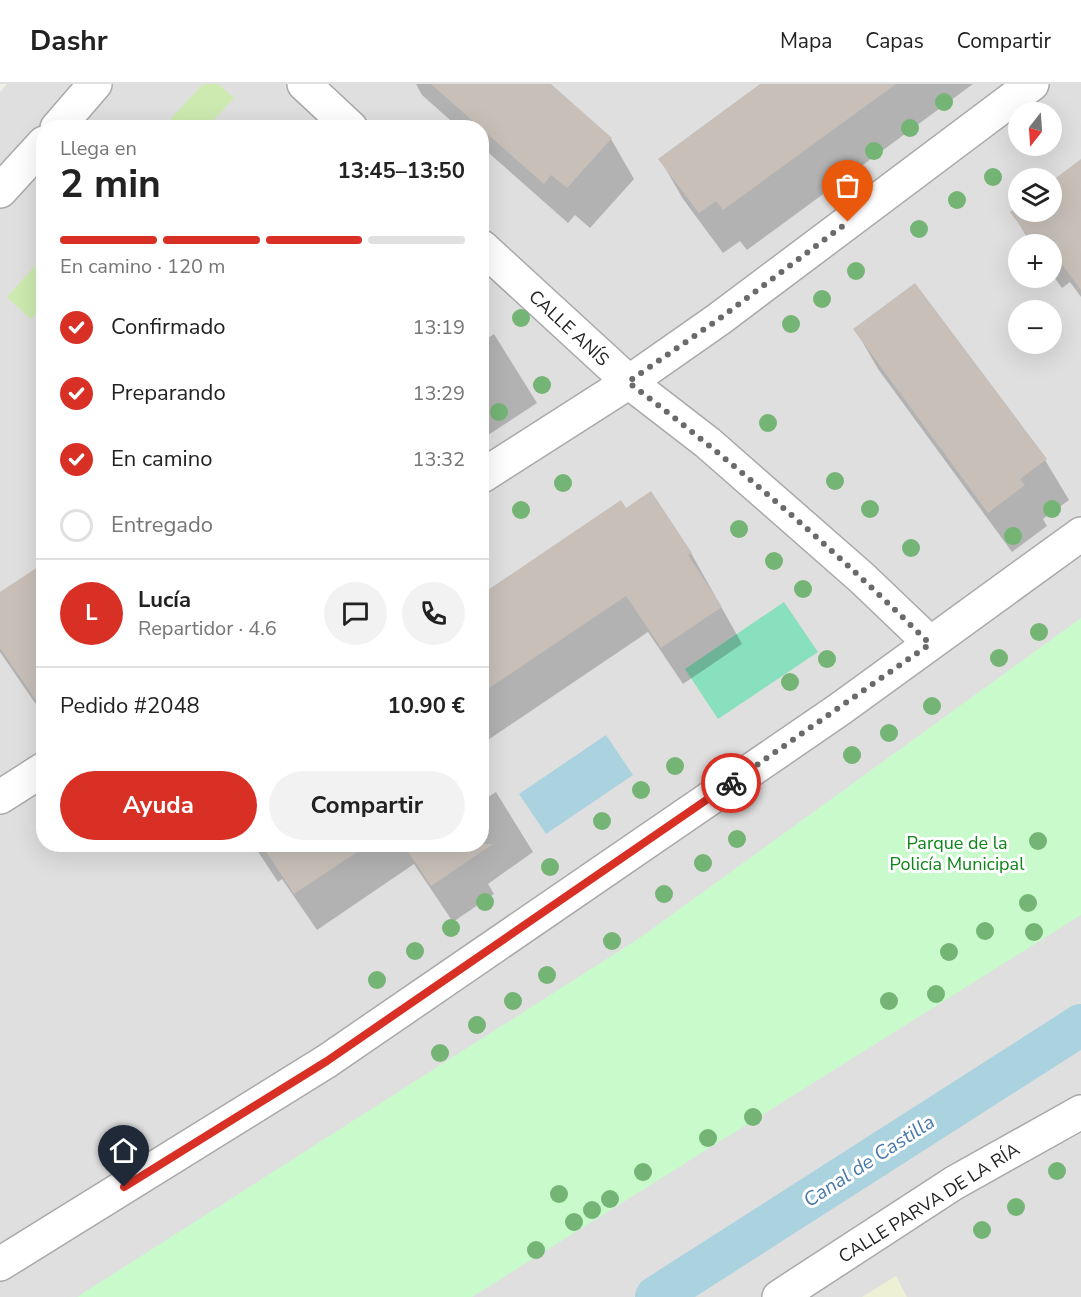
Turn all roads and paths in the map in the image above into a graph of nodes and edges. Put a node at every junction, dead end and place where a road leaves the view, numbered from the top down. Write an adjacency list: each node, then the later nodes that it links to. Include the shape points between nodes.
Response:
1 (95, 84): 4 (street)
2 (304, 84): 5 (street)
3 (1032, 84): 9 (street, via 719,319)
4 (64, 120)
5 (342, 120)
6 (36, 151): 7 (street)
7 (0, 192)
8 (489, 253): 9 (street, CALLE ANÍS)
9 (628, 382): 10 (street); 12 (street, CALLE ANÍS, via 708,443 862,578)
10 (489, 471)
11 (1081, 534): 12 (street)
12 (930, 644): 16 (street, via 327,1061)
13 (36, 774): 14 (street)
14 (0, 797)
15 (1081, 1112): 17 (street, CALLE PARVA DE LA RÍA, via 954,1183)
16 (0, 1264)
17 (779, 1297)

